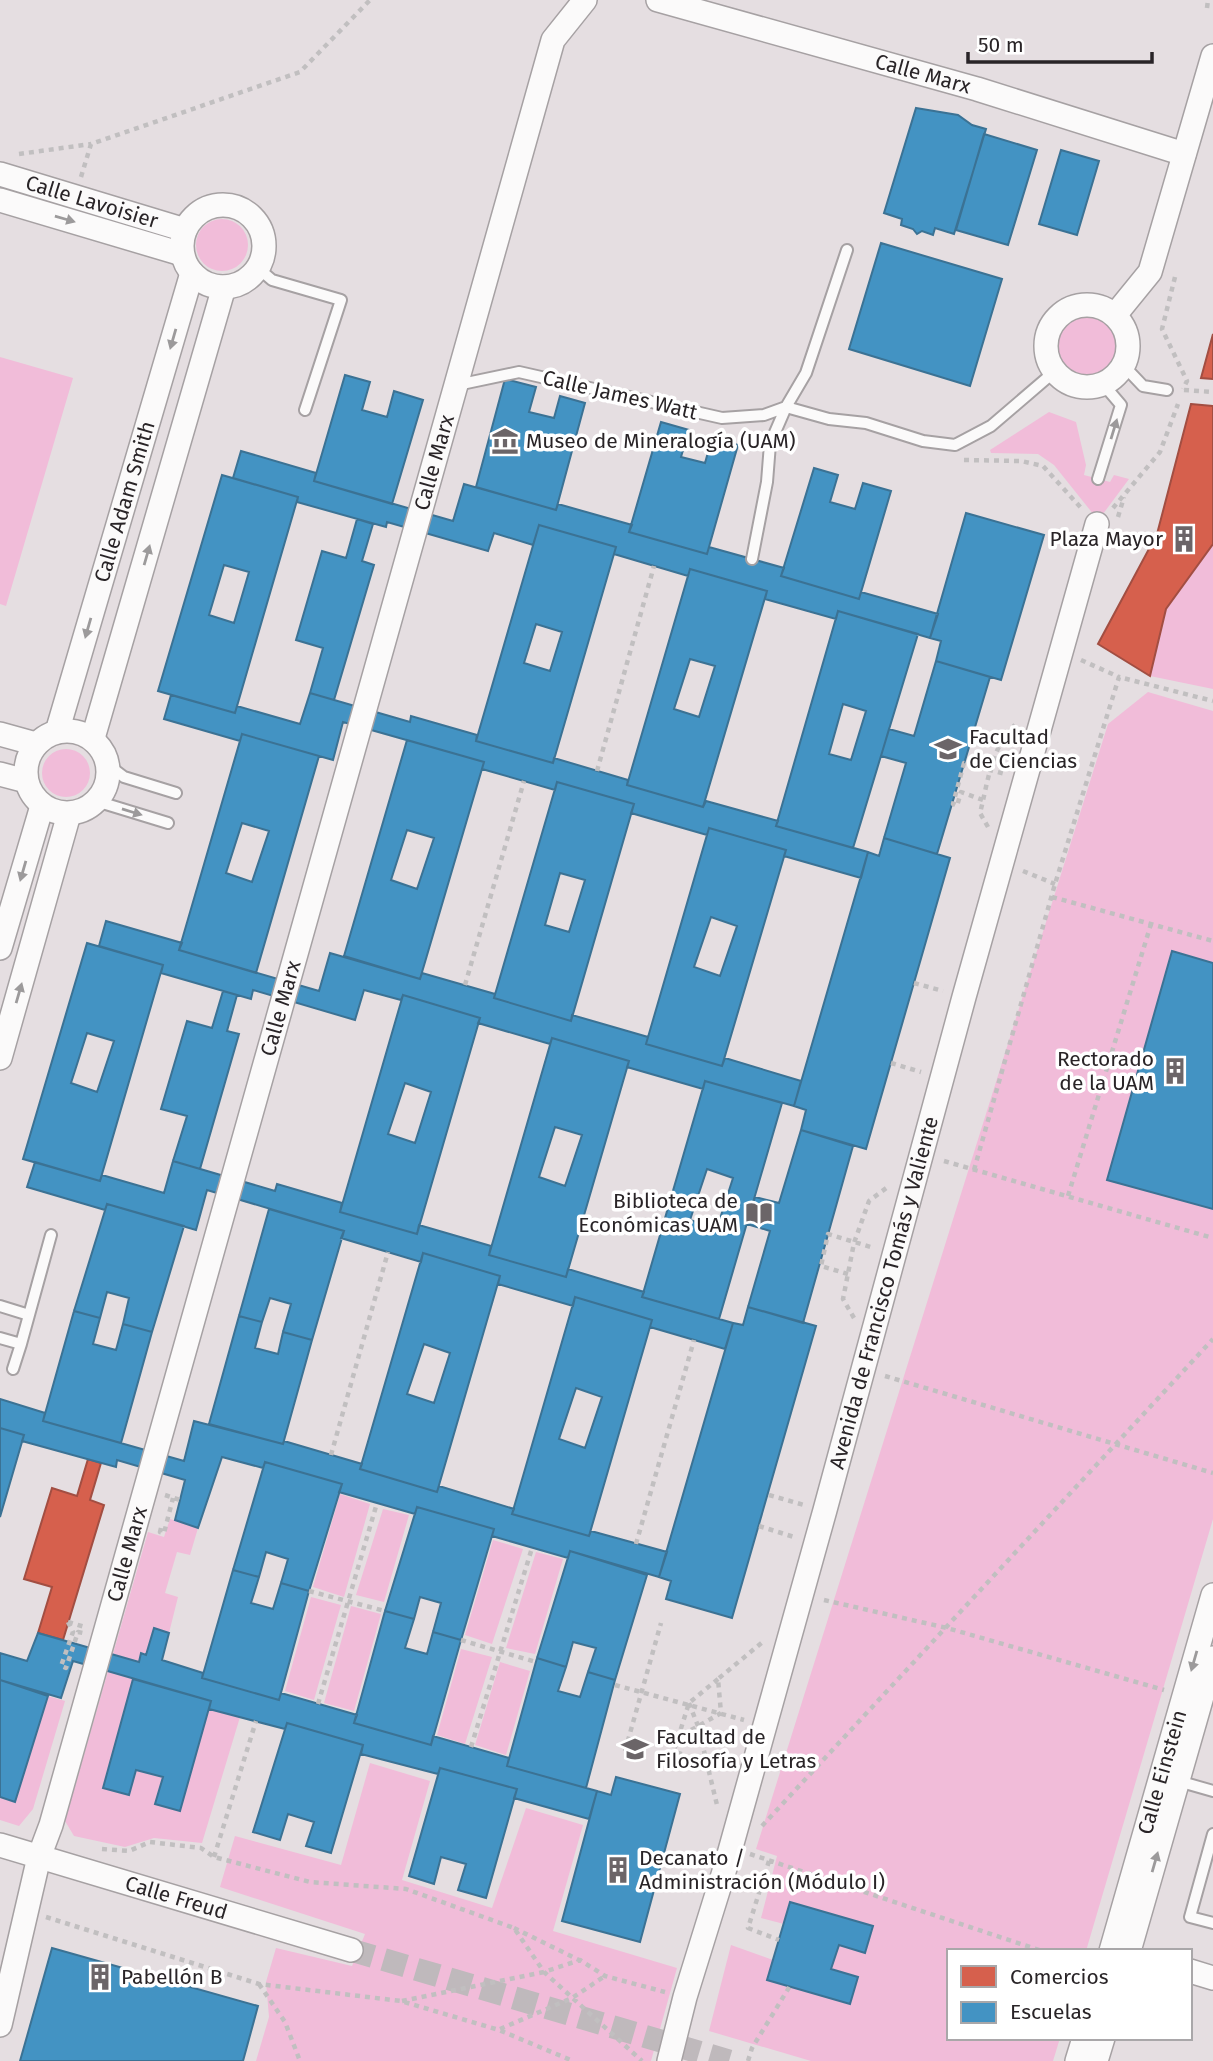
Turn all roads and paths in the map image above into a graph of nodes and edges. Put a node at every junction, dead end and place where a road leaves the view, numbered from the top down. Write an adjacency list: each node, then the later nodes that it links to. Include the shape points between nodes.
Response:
1 (370, 0): 7 (path, via 300,72)
2 (585, 0): 21 (street, Calle Marx, via 553,40)
3 (658, 0): 8 (street, Calle Marx, via 976,89)
4 (1208, 0): 5 (path)
5 (1207, 8)
6 (1213, 55): 8 (street)
7 (91, 144): 9 (path); 10 (path)
8 (1184, 154): 18 (street, via 1150,272)
9 (6, 164): 10 (street, Calle Lavoisier)
10 (75, 195): 12 (street, Calle Lavoisier)
11 (0, 200): 14 (street, Calle Lavoisier, one-way to 14)
12 (185, 230): 14 (street); 16 (street, via 203,210 230,205 243,209 261,229 264,242)
13 (847, 250): 26 (lane, via 806,373)
14 (187, 263): 17 (street, via 201,281); 36 (street, Calle Adam Smith, one-way to 36)
15 (1178, 267): 24 (path, via 1162,329 1187,381)
16 (258, 268): 17 (street, via 248,278); 27 (lane, via 272,280 341,300)
17 (224, 287): 38 (street, Calle Adam Smith, one-way to 17)
18 (1115, 315): 19 (street, via 1128,339); 20 (street, via 1090,305 1064,312 1047,333 1047,360)
19 (1124, 366): 22 (street); 23 (lane, via 1143,386)
20 (1054, 372): 22 (street, via 1076,387); 26 (lane, via 991,426 956,445)
21 (454, 385): 26 (lane, Calle James Watt, via 519,372 722,418 764,415); 126 (street, Calle Marx)
22 (1104, 385): 29 (lane, one-way to 22, via 1121,405)
23 (1167, 390)
24 (1183, 390): 25 (path); 30 (path, via 1160,452)
25 (1213, 392)
26 (786, 407): 31 (lane, via 770,444)
27 (304, 410)
28 (961, 460): 30 (path, via 1043,466)
29 (1098, 479)
30 (1097, 524): 33 (street, Avenida de Francisco Tomás y Valiente)
31 (752, 559)
32 (654, 566): 42 (path)
33 (1062, 650): 34 (path); 52 (street, Avenida de Francisco Tomás y Valiente)
34 (1119, 677): 35 (path); 53 (path)
35 (1213, 701)
36 (57, 732): 38 (street); 39 (street)
37 (0, 734): 39 (street)
38 (93, 738): 40 (street)
39 (36, 744): 44 (street, via 29,755)
40 (108, 765): 46 (lane, via 124,778); 48 (street, via 108,778)
41 (990, 770): 47 (path, via 964,763 953,804 957,806 961,792)
42 (597, 771)
43 (0, 774): 44 (street)
44 (26, 781): 49 (street)
45 (524, 781): 59 (path)
46 (176, 793)
47 (983, 800)
48 (96, 802): 50 (street); 51 (lane, one-way to 51)
49 (42, 806): 50 (street); 57 (street, one-way to 57)
50 (69, 814): 61 (street, one-way to 50)
51 (168, 823)
52 (1003, 865): 53 (path); 60 (street, Avenida de Francisco Tomás y Valiente)
53 (1055, 884): 54 (path)
54 (1052, 897): 55 (path); 65 (path)
55 (1151, 924): 56 (path); 66 (path)
56 (1213, 941)
57 (0, 948)
58 (914, 984): 60 (path)
59 (465, 985)
60 (964, 997): 63 (street, Avenida de Francisco Tomás y Valiente)
61 (0, 1058)
62 (891, 1063): 63 (path)
63 (942, 1079): 64 (street, Avenida de Francisco Tomás y Valiente)
64 (921, 1159): 65 (path); 69 (path, via 869,1201); 78 (street, Avenida de Francisco Tomás y Valiente)
65 (974, 1170): 66 (path)
66 (1068, 1196): 68 (path)
67 (51, 1235): 73 (lane)
68 (1213, 1238)
69 (854, 1243): 71 (path); 71 (path, via 828,1234 821,1266)
70 (388, 1252): 82 (path)
71 (848, 1274): 78 (path, via 843,1299)
72 (0, 1306): 73 (lane)
73 (29, 1315): 77 (lane)
74 (0, 1338): 77 (lane)
75 (1213, 1339): 81 (path)
76 (694, 1340): 90 (path)
77 (21, 1344): 79 (lane)
78 (870, 1346): 80 (street, Avenida de Francisco Tomás y Valiente)
79 (13, 1369)
80 (863, 1370): 81 (path); 88 (street, Avenida de Francisco Tomás y Valiente)
81 (1116, 1445): 83 (path); 99 (path)
82 (331, 1455)
83 (1213, 1473)
84 (769, 1495): 88 (path)
85 (173, 1498): 86 (path)
86 (180, 1500)
87 (377, 1503): 96 (path)
88 (825, 1510): 91 (street, Avenida de Francisco Tomás y Valiente)
89 (759, 1526): 91 (path)
90 (636, 1544)
91 (815, 1544): 94 (street, Avenida de Francisco Tomás y Valiente)
92 (533, 1548): 103 (path)
93 (309, 1591): 96 (path)
94 (801, 1594): 99 (path); 102 (street, Avenida de Francisco Tomás y Valiente)
95 (1213, 1595): 137 (street, Calle Einstein, one-way to 137)
96 (348, 1601): 97 (path); 112 (path)
97 (385, 1611)
98 (661, 1623): 109 (path)
99 (947, 1628): 110 (path); 122 (path)
100 (89, 1629): 106 (path, via 68,1622 73,1632 61,1666 66,1668 78,1632 84,1633)
101 (461, 1640): 103 (path)
102 (788, 1640): 107 (path, via 768,1637); 116 (street, Avenida de Francisco Tomás y Valiente)
103 (500, 1652): 105 (path); 117 (path)
104 (1213, 1658): 119 (street, Calle Einstein)
105 (536, 1662)
106 (73, 1672)
107 (718, 1679): 111 (path); 113 (path)
108 (615, 1685): 109 (path)
109 (641, 1692): 111 (path); 118 (path)
110 (1171, 1693)
111 (689, 1703): 113 (path); 115 (path); 115 (path, via 671,1760 677,1762 686,1733)
112 (317, 1704)
113 (721, 1713): 115 (path); 116 (path)
114 (256, 1721): 127 (path)
115 (698, 1726): 121 (path)
116 (765, 1726): 129 (street, Avenida de Francisco Tomás y Valiente)
117 (471, 1747)
118 (625, 1751)
119 (1178, 1781): 120 (lane); 138 (street, Calle Einstein, one-way to 119)
120 (1213, 1791)
121 (719, 1814)
122 (758, 1831)
123 (1213, 1835): 130 (lane)
124 (0, 1845): 126 (street, Calle Freud)
125 (98, 1848): 127 (path, via 129,1851 150,1842 201,1848)
126 (39, 1857): 139 (street, Calle Freud); 150 (street, Calle Marx)
127 (214, 1857): 134 (path, via 310,1882 406,1889)
128 (769, 1861): 129 (path, via 740,1851); 135 (path, via 748,1928); 136 (path)
129 (726, 1865): 147 (street, Avenida de Francisco Tomás y Valiente)
130 (1200, 1879): 131 (lane); 133 (lane, via 1191,1917)
131 (1213, 1883)
132 (43, 1916): 145 (path)
133 (1213, 1923)
134 (514, 1928): 140 (path); 141 (path)
135 (779, 1940)
136 (1036, 1949)
137 (1118, 1949)
138 (1118, 1949)
139 (351, 1950)
140 (580, 1960): 141 (path); 143 (path)
141 (544, 1972): 148 (path); 149 (path)
142 (1192, 1972): 144 (street)
143 (605, 1976): 147 (path); 148 (path)
144 (1213, 1978)
145 (259, 1984): 149 (path); 154 (path, via 285,2022)
146 (790, 1986): 158 (path)
147 (685, 1997): 157 (street, Avenida de Francisco Tomás y Valiente)
148 (572, 1998): 151 (path); 156 (path)
149 (401, 2001): 151 (path)
150 (0, 2025)
151 (499, 2029): 155 (path)
152 (1083, 2040): 159 (street)
153 (1102, 2040): 160 (street)
154 (300, 2061)
155 (573, 2061)
156 (642, 2061)
157 (669, 2061)
158 (748, 2061)
159 (1077, 2061)
160 (1096, 2061)

